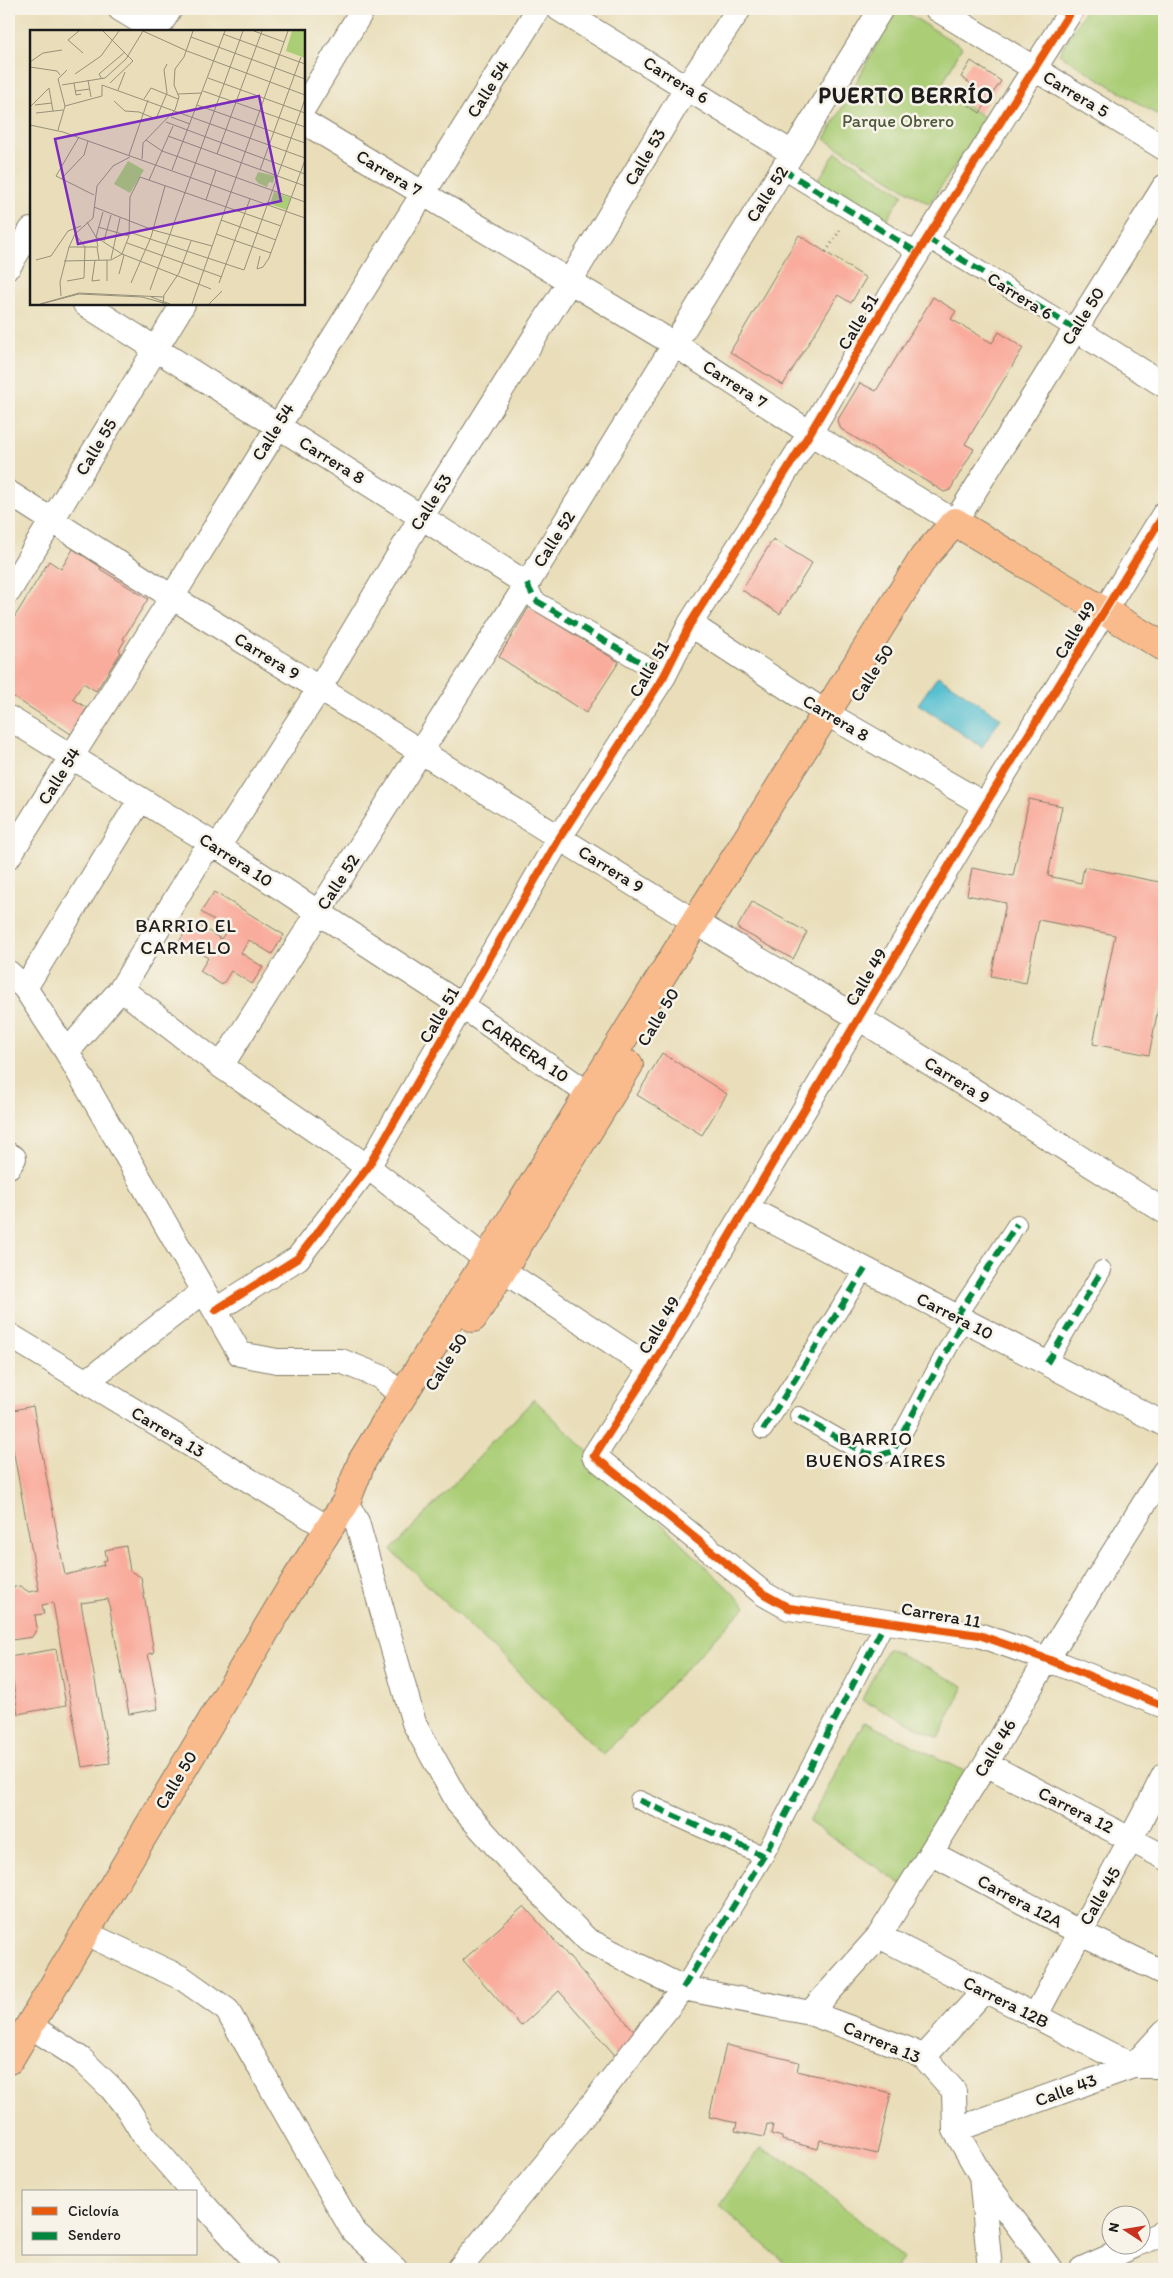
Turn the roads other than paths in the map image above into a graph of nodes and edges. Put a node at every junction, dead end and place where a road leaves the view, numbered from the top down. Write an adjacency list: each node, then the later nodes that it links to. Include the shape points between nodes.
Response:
1 (120, 9): 10 (street)
2 (170, 9): 11 (street)
3 (363, 9): 14 (street)
4 (538, 9): 19 (street, Calle 54)
5 (559, 9): 13 (street, Carrera 6)
6 (739, 9): 13 (street, Calle 53)
7 (881, 9): 17 (street, Calle 52)
8 (938, 9): 12 (street, Carrera 5)
9 (1072, 9): 12 (street, Calle 51)
10 (154, 30)
11 (157, 30)
12 (1035, 69): 16 (street, Carrera 5); 21 (street, Calle 51)
13 (687, 87): 17 (street, Carrera 6); 23 (street, Calle 53)
14 (305, 105)
15 (305, 123): 19 (street, Carrera 7)
16 (1164, 148)
17 (787, 161): 21 (street, Carrera 6); 27 (street, Calle 52)
18 (1164, 187): 26 (street, Calle 50)
19 (423, 194): 23 (street, Carrera 7); 30 (street, Calle 54)
20 (30, 232): 22 (street)
21 (922, 246): 26 (street, Carrera 6); 31 (street, Calle 51)
22 (16, 262)
23 (570, 281): 27 (street, Carrera 7); 34 (street, Calle 53)
24 (87, 305): 28 (street, Carrera 8)
25 (182, 305): 28 (street, Calle 55)
26 (1074, 329): 29 (street, Carrera 6); 36 (street, Calle 50)
27 (674, 344): 31 (street, Carrera 7); 37 (street, Calle 52)
28 (155, 349): 30 (street, Carrera 8); 35 (street, Calle 55)
29 (1164, 385)
30 (277, 426): 34 (street, Carrera 8); 39 (street, Calle 54)
31 (810, 434): 36 (street, Carrera 7); 41 (street, Calle 51)
32 (9, 493): 35 (street, Carrera 9)
33 (1164, 514): 40 (street, Calle 49)
34 (422, 516): 37 (street, Carrera 8); 44 (street, Calle 53)
35 (52, 520): 38 (street, Calle 55); 39 (street, Carrera 9)
36 (955, 522): 40 (main road, Carrera 7); 46 (main road, Calle 50, via 924,557)
37 (527, 584): 43 (street, via 535,600); 47 (street, Calle 52)
38 (9, 591)
39 (172, 598): 44 (street, Carrera 9); 48 (street, Calle 54)
40 (1104, 611): 42 (main road, Carrera 7); 50 (street, Calle 49)
41 (690, 624): 43 (street, Calle 51); 46 (street, Carrera 8)
42 (1164, 648)
43 (664, 676): 51 (street, Calle 51)
44 (319, 688): 47 (street, Carrera 9); 52 (street, Calle 53)
45 (9, 718): 48 (street, Carrera 10)
46 (833, 718): 50 (street, Carrera 8); 55 (main road, Calle 50)
47 (422, 751): 51 (street, Carrera 9); 54 (street, Calle 52)
48 (71, 757): 49 (street, Carrera 10); 53 (street, Calle 54)
49 (140, 800): 52 (street, Carrera 10); 56 (street)
50 (985, 805): 59 (street, Calle 49)
51 (560, 837): 55 (street, Carrera 9); 58 (street, Calle 51)
52 (218, 847): 54 (street, Carrera 10); 57 (street, Calle 53, via 204,852)
53 (9, 856)
54 (318, 914): 58 (street, Carrera 10); 61 (street, Calle 52)
55 (703, 926): 59 (street, Carrera 9); 62 (main road, Calle 50); 67 (main road, Calle 50)
56 (17, 981): 60 (street)
57 (121, 989): 60 (street, Calle 53); 61 (street)
58 (462, 1006): 62 (street, CARRERA 10); 63 (street, Calle 51)
59 (859, 1018): 64 (street, Calle 49); 65 (street, Carrera 9)
60 (67, 1052): 70 (street)
61 (221, 1066): 63 (street)
62 (589, 1094): 67 (main road, Calle 50)
63 (368, 1167): 67 (street); 70 (street, Calle 51, via 298,1258)
64 (747, 1208): 68 (street, Carrera 10); 74 (street, Calle 49)
65 (1164, 1211)
66 (1017, 1224): 71 (street)
67 (495, 1266): 74 (street); 76 (main road, Calle 50); 82 (main road, Calle 50, via 377,1471)
68 (865, 1269): 71 (street, Carrera 10); 79 (street)
69 (1102, 1270): 73 (street)
70 (210, 1300): 75 (street, Calle 51); 76 (street, via 240,1354 277,1361 341,1361 381,1377)
71 (959, 1318): 73 (street, Carrera 10); 77 (street, via 893,1451 881,1456 864,1453)
72 (9, 1335): 75 (street, Carrera 13)
73 (1047, 1363): 78 (street, Carrera 10)
74 (651, 1368): 80 (street, Calle 49)
75 (86, 1382): 83 (street, Carrera 13)
76 (402, 1396): 82 (main road, Calle 50, via 362,1461)
77 (799, 1416)
78 (1164, 1424)
79 (763, 1430)
80 (594, 1456): 84 (street, Carrera 11, via 764,1594 789,1608)
81 (1164, 1472): 85 (street, Calle 46)
82 (346, 1502): 83 (main road, Calle 50); 98 (street, Carrera 13, via 357,1522 414,1723 459,1804 587,1940)
83 (328, 1528): 95 (main road, Calle 50)
84 (886, 1621): 85 (street, Carrera 11, via 979,1636); 92 (street)
85 (1047, 1659): 86 (street, Carrera 11); 87 (street, Calle 46)
86 (1163, 1700)
87 (986, 1764): 90 (street, Carrera 12); 91 (street, Calle 46)
88 (1164, 1775): 90 (street, Calle 45)
89 (639, 1800): 92 (street)
90 (1132, 1839): 93 (street, Carrera 12); 94 (street, Calle 45)
91 (931, 1853): 94 (street, Carrera 12A); 96 (street, Calle 46)
92 (764, 1856): 98 (street)
93 (1164, 1857)
94 (1079, 1932): 97 (street, Carrera 12A); 101 (street, Calle 45)
95 (85, 1933): 102 (main road, Calle 50); 116 (street, via 182,1978 227,2010 353,2231)
96 (879, 1936): 99 (street, Carrera 12B); 100 (street, Calle 46)
97 (1164, 1973)
98 (683, 1988): 100 (street, Carrera 13); 117 (street)
99 (984, 1991): 101 (street, Carrera 12B); 104 (street)
100 (810, 2013): 104 (street, Carrera 13)
101 (1035, 2017): 106 (street, Carrera 12B)
102 (30, 2025): 105 (main road, Calle 50); 110 (street, via 81,2059 111,2088 144,2137)
103 (1164, 2032): 106 (street, Calle 43)
104 (924, 2057): 108 (street, Carrera 13, via 954,2091)
105 (9, 2060)
106 (1133, 2066): 107 (street); 108 (street, Calle 43)
107 (1164, 2066)
108 (955, 2130): 109 (street, Carrera 13)
109 (980, 2174): 118 (street); 119 (street, Carrera 13)
110 (191, 2190)
111 (198, 2198): 115 (street)
112 (1164, 2232): 113 (street)
113 (1150, 2238)
114 (1111, 2256): 120 (street)
115 (265, 2269)
116 (395, 2269)
117 (459, 2269)
118 (990, 2269)
119 (1050, 2269)
120 (1082, 2269)

